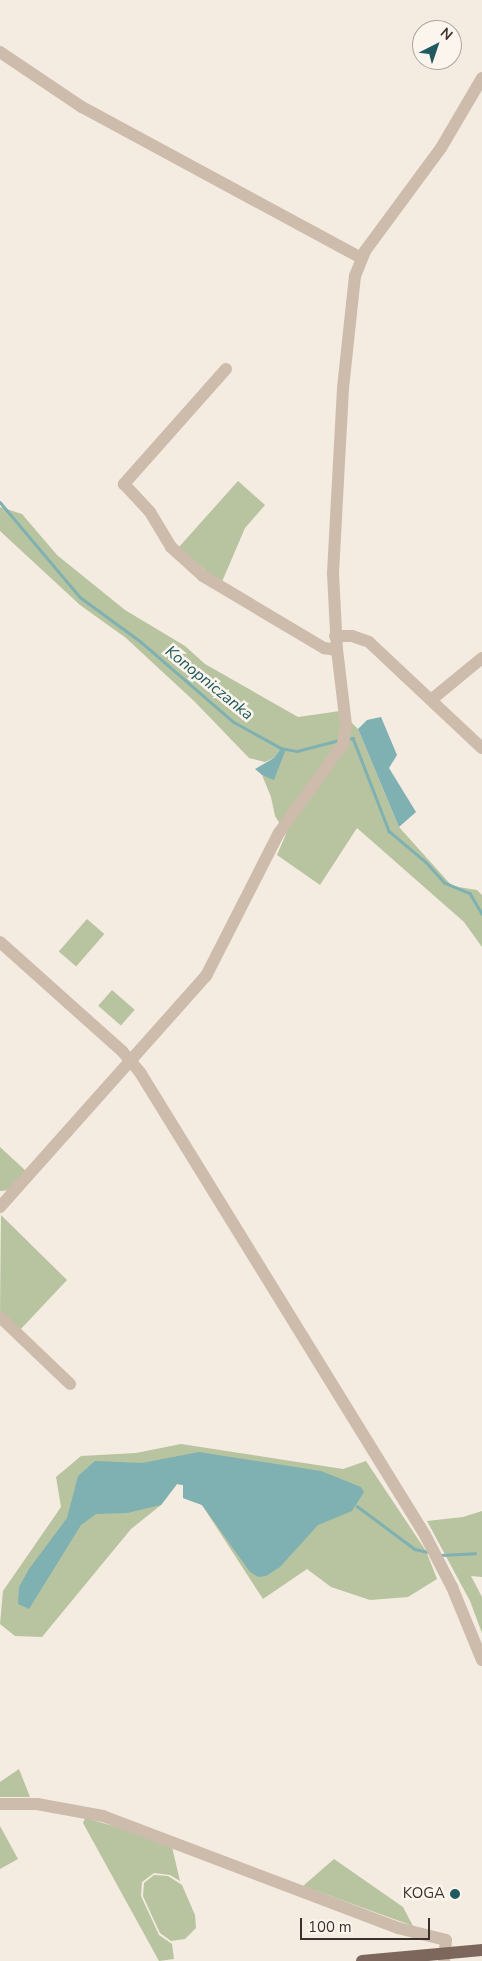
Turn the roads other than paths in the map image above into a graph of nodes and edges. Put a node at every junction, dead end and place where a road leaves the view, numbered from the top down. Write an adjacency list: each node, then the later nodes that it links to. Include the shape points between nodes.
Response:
1 (0, 52): 3 (street, via 82,107)
2 (482, 78): 3 (street, via 441,148)
3 (361, 258): 5 (street, via 351,297 343,388 333,573)
4 (226, 369): 6 (street, via 124,484 150,512 171,547 203,576 324,648)
5 (335, 636): 6 (street); 8 (street, via 352,636 368,642)
6 (337, 650): 11 (street, via 344,739 279,833 211,969)
7 (482, 658): 8 (street)
8 (431, 700): 9 (street)
9 (482, 748)
10 (0, 942): 11 (street)
11 (131, 1061): 12 (street); 15 (street, via 425,1535 444,1570)
12 (0, 1207)
13 (0, 1317): 14 (street)
14 (70, 1384)
15 (482, 1660)
16 (0, 1804): 18 (street, via 37,1804 103,1816 398,1928 446,1940)
17 (482, 1950): 18 (main road)
18 (444, 1957): 19 (main road)
19 (362, 1961)

